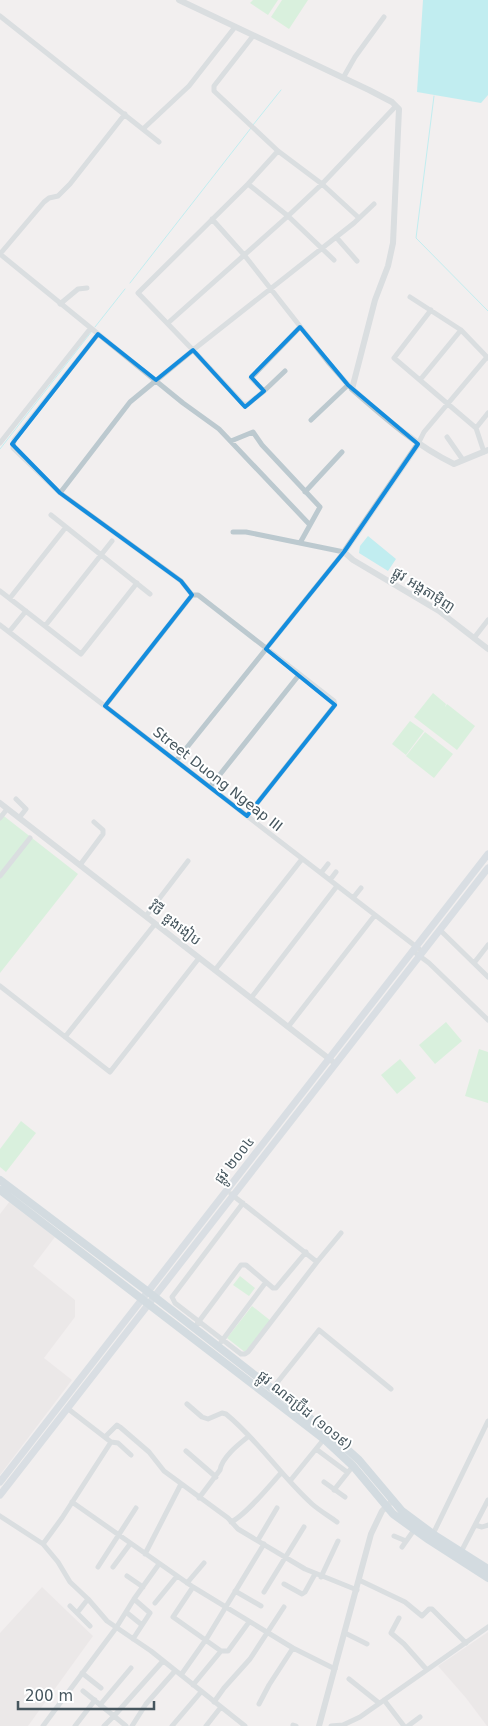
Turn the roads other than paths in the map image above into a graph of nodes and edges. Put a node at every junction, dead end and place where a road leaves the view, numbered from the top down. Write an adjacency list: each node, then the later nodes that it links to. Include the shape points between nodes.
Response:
1 (179, 0): 4 (street)
2 (0, 16): 8 (street)
3 (384, 16): 6 (street)
4 (235, 27): 5 (street); 9 (street, via 189,86)
5 (253, 36): 6 (street); 11 (street, via 214,91)
6 (343, 78): 7 (street)
7 (396, 106): 13 (street); 38 (street, via 400,112 393,243)
8 (125, 114): 9 (street); 20 (street, via 70,184 58,196 44,202)
9 (144, 129): 10 (street)
10 (159, 142)
11 (278, 151): 12 (street); 13 (street)
12 (248, 184): 15 (street); 17 (street)
13 (322, 184): 15 (street); 16 (street)
14 (374, 204): 16 (street)
15 (288, 216): 19 (street); 21 (street)
16 (359, 218): 18 (street)
17 (212, 219): 21 (street); 29 (street, via 138,291)
18 (336, 237): 19 (street); 23 (street)
19 (322, 248): 22 (street); 25 (street)
20 (0, 254): 27 (street)
21 (245, 256): 25 (street); 29 (street)
22 (334, 260)
23 (357, 261)
24 (87, 288): 27 (street, via 78,289)
25 (271, 290): 30 (street); 33 (street)
26 (410, 297): 28 (street)
27 (60, 304): 32 (street)
28 (432, 310): 31 (street); 37 (street, via 395,357)
29 (168, 324): 33 (street)
30 (300, 327): 38 (street); 39 (street, via 251,377)
31 (461, 330): 34 (street); 37 (street)
32 (94, 331): 36 (street); 46 (street); 52 (street, via 12,444)
33 (193, 350): 36 (street); 39 (street, via 243,404 248,404)
34 (487, 358): 40 (street)
35 (285, 371): 39 (street)
36 (156, 380): 45 (street); 52 (street, via 130,402)
37 (420, 380): 40 (street)
38 (350, 387): 42 (street); 47 (street)
39 (264, 391)
40 (448, 404): 43 (street); 47 (street)
41 (488, 413): 43 (street)
42 (311, 420)
43 (476, 428): 48 (street)
44 (447, 437): 50 (street)
45 (231, 442): 51 (street, via 253,432); 54 (street)
46 (0, 443)
47 (418, 444): 50 (street, via 454,464); 59 (street)
48 (486, 451): 50 (street)
49 (342, 452): 51 (street)
50 (463, 460)
51 (305, 492): 54 (street, via 320,507)
52 (60, 493): 64 (street, via 181,581)
53 (51, 515): 55 (street)
54 (310, 525): 58 (street)
55 (66, 527): 60 (street); 65 (street)
56 (233, 532): 58 (street)
57 (112, 541): 60 (street)
58 (300, 543): 59 (street)
59 (344, 552): 71 (street, ផ្លូវ អង្តតាម៉ិញ, via 439,611); 72 (street)
60 (101, 554): 61 (street); 69 (street)
61 (137, 583): 63 (street); 69 (street, via 81,654)
62 (0, 591): 65 (street)
63 (150, 594)
64 (192, 595): 72 (street, via 198,595); 75 (street)
65 (10, 598): 66 (street)
66 (27, 612): 69 (street); 70 (street)
67 (488, 620): 71 (street)
68 (0, 625): 70 (street, Street Duong Ngeap III)
69 (46, 626)
70 (10, 633): 75 (street, Street Duong Ngeap III)
71 (474, 638): 73 (street, ផ្លូវ អង្តតាម៉ិញ)
72 (266, 649): 74 (street); 76 (street)
73 (488, 649)
74 (299, 675): 77 (street); 81 (street, via 335,705)
75 (105, 706): 76 (street, Street Duong Ngeap III)
76 (176, 761): 77 (street, Street Duong Ngeap III)
77 (210, 787): 81 (street, Street Duong Ngeap III)
78 (16, 799): 83 (street, via 26,809)
79 (0, 803): 80 (street, វិថី ឌួងងៀប)
80 (8, 809): 82 (street); 83 (street, វិថី ឌួងងៀប)
81 (247, 816): 87 (street, Street Duong Ngeap III)
82 (0, 818)
83 (19, 818): 90 (street, វិថី ឌួងងៀប)
84 (94, 822): 90 (street, via 103,834)
85 (30, 838): 94 (street)
86 (488, 854): 104 (main road, ផ្លូវ ២០០៤)
87 (302, 859): 93 (street, Street Duong Ngeap III); 108 (street)
88 (188, 861): 100 (street)
89 (328, 864): 93 (street)
90 (80, 865): 100 (street, វិថី ឌួងងៀប)
91 (488, 868): 102 (main road, ផ្លូវ ២០០៤)
92 (336, 872): 95 (street)
93 (321, 874): 95 (street, Street Duong Ngeap III)
94 (0, 876)
95 (330, 880): 96 (street, Street Duong Ngeap III)
96 (338, 886): 98 (street, Street Duong Ngeap III); 111 (street)
97 (361, 888): 98 (street)
98 (352, 898): 99 (street, Street Duong Ngeap III)
99 (375, 915): 104 (street, Street Duong Ngeap III); 113 (street)
100 (146, 916): 101 (street, វិថី ឌួងងៀប)
101 (155, 924): 106 (street, វិថី ឌួងងៀប); 114 (street)
102 (440, 930): 105 (main road, ផ្លូវ ២០០៤); 107 (street)
103 (488, 945): 107 (street)
104 (414, 949): 105 (street, Street Duong Ngeap III); 115 (main road, ផ្លូវ ២០០៤)
105 (421, 954): 112 (street, Street Duong Ngeap III); 116 (main road, ផ្លូវ ២០០៤)
106 (199, 958): 108 (street, វិថី ឌួងងៀប); 114 (street, via 110,1072)
107 (474, 963): 109 (street)
108 (215, 970): 111 (street, វិថី ឌួងងៀប)
109 (488, 977)
110 (0, 986): 114 (street)
111 (251, 998): 113 (street, វិថី ឌួងងៀប)
112 (488, 1020)
113 (288, 1026): 115 (street, វិថី ឌួងងៀប)
114 (65, 1037)
115 (329, 1058): 116 (street, វិថី ឌួងងៀប); 119 (main road, ផ្លូវ ២០០៤)
116 (336, 1064): 120 (main road, ផ្លូវ ២០០៤)
117 (0, 1180): 126 (main road)
118 (0, 1190): 126 (main road)
119 (226, 1190): 120 (street); 126 (main road, ផ្លូវ ២០០៤)
120 (233, 1195): 121 (street); 126 (main road, ផ្លូវ ២០០៤)
121 (243, 1203): 123 (street); 127 (street, via 172,1297)
122 (342, 1233): 124 (street)
123 (306, 1252): 124 (street); 125 (street, via 279,1286 273,1288)
124 (317, 1262): 128 (street, via 248,1352 241,1354)
125 (266, 1282): 127 (street, via 246,1265 241,1265); 128 (street)
126 (148, 1297): 127 (main road, ផ្លូវ ណតប្រ៊ីដ (១០១៩)); 132 (main road, ផ្លូវ ២០០៤); 136 (main road, ផ្លូវ ណតប្រ៊ីដ (១០១៩)); 146 (main road, ផ្លូវ ២០០៤)
127 (196, 1324): 128 (main road, ផ្លូវ ណតប្រ៊ីដ (១០១៩))
128 (220, 1343): 129 (main road, ផ្លូវ ណតប្រ៊ីដ (១០១៩))
129 (272, 1389): 130 (street, via 319,1330); 155 (main road, ផ្លូវ ណតប្រ៊ីដ (១០១៩), via 345,1446)
130 (391, 1389)
131 (188, 1404): 134 (street, via 208,1419 226,1414)
132 (67, 1408): 135 (street); 150 (main road, ផ្លូវ ២០០៤)
133 (488, 1422): 165 (street)
134 (249, 1436): 142 (street); 144 (street, via 226,1458)
135 (105, 1437): 137 (street); 148 (street, via 117,1425)
136 (324, 1439): 138 (street); 141 (main road, ផ្លូវ ណតប្រ៊ីដ (១០១៩))
137 (111, 1442): 140 (street, via 118,1443); 154 (street)
138 (316, 1449): 143 (street); 145 (street)
139 (186, 1451): 144 (street)
140 (131, 1455)
141 (353, 1466): 143 (street); 155 (main road, ផ្លូវ ណតប្រ៊ីដ (១០១៩))
142 (281, 1472): 145 (street); 159 (street)
143 (347, 1472): 149 (street)
144 (216, 1477): 152 (street)
145 (290, 1481): 160 (street)
146 (0, 1482)
147 (324, 1482): 149 (street)
148 (180, 1484): 152 (street); 175 (street)
149 (334, 1490): 151 (street)
150 (0, 1495)
151 (345, 1497)
152 (199, 1498): 159 (street)
153 (488, 1500): 161 (street)
154 (72, 1502): 166 (street); 171 (street)
155 (390, 1503): 164 (main road, ផ្លូវ ណតប្រ៊ីដ (១០១៩), via 394,1514); 165 (main road, ផ្លូវ ណតប្រ៊ីដ (១០១៩)); 187 (street, via 382,1511 373,1530)
156 (136, 1508): 166 (street)
157 (277, 1508): 169 (street)
158 (0, 1516): 171 (street)
159 (231, 1522): 169 (street)
160 (337, 1522)
161 (475, 1524): 162 (street); 174 (street)
162 (488, 1525)
163 (304, 1527): 176 (street)
164 (414, 1530): 170 (street); 186 (main road, ផ្លូវ ណតប្រ៊ីដ (១០១៩))
165 (433, 1534): 174 (main road, ផ្លូវ ណតប្រ៊ីដ (១០១៩))
166 (119, 1536): 172 (street); 179 (street)
167 (394, 1536): 170 (street)
168 (338, 1541): 185 (street)
169 (261, 1542): 176 (street); 193 (street)
170 (406, 1542): 173 (street)
171 (42, 1544): 195 (street, via 70,1582)
172 (130, 1544): 175 (street); 180 (street)
173 (402, 1547)
174 (460, 1552): 181 (main road, ផ្លូវ ណតប្រ៊ីដ (១០១៩))
175 (145, 1554): 178 (street)
176 (286, 1557): 182 (street); 194 (street)
177 (204, 1563): 188 (street)
178 (159, 1564): 184 (street); 190 (street)
179 (98, 1567)
180 (113, 1567)
181 (488, 1569)
182 (315, 1574): 185 (street); 189 (street, via 302,1594)
183 (127, 1576): 190 (street)
184 (177, 1576): 188 (street); 197 (street)
185 (321, 1577): 192 (street)
186 (488, 1578)
187 (359, 1580): 192 (street); 214 (street, via 398,1599 422,1616 432,1609)
188 (187, 1583): 191 (street)
189 (284, 1584)
190 (143, 1587): 196 (street)
191 (193, 1587): 201 (street); 213 (street, via 173,1617)
192 (357, 1590): 211 (street)
193 (235, 1591): 199 (street); 201 (street)
194 (264, 1592)
195 (88, 1599): 203 (street); 209 (street)
196 (134, 1599): 202 (street); 206 (street, via 150,1613)
197 (155, 1603)
198 (70, 1606): 203 (street)
199 (261, 1606)
200 (284, 1607): 210 (street)
201 (225, 1608): 205 (street); 213 (street)
202 (126, 1612): 206 (street); 209 (street)
203 (77, 1613): 207 (street)
204 (399, 1618): 221 (street, via 391,1633)
205 (249, 1622): 210 (street); 217 (street, via 228,1651)
206 (142, 1625): 212 (street)
207 (90, 1626)
208 (488, 1627): 214 (street)
209 (116, 1628): 212 (street); 223 (street)
210 (268, 1632): 216 (street); 231 (street)
211 (345, 1633): 215 (street); 220 (street)
212 (133, 1639): 218 (street)
213 (206, 1639): 217 (street); 224 (street)
214 (466, 1643): 221 (street)
215 (367, 1644)
216 (293, 1648): 220 (street); 233 (street)
217 (221, 1651): 226 (street)
218 (163, 1661): 222 (street); 236 (street)
219 (131, 1668): 234 (street)
220 (335, 1669): 247 (street)
221 (427, 1670): 232 (street)
222 (175, 1671): 224 (street); 243 (street, via 146,1704)
223 (82, 1672): 227 (street); 239 (street)
224 (181, 1675): 226 (street)
225 (349, 1679): 232 (street)
226 (193, 1685): 229 (street)
227 (101, 1688)
228 (84, 1691): 230 (street)
229 (201, 1692): 231 (street); 244 (street)
230 (94, 1700): 234 (street); 240 (street)
231 (214, 1702): 235 (street)
232 (381, 1702): 238 (street); 250 (street)
233 (259, 1704)
234 (100, 1705): 236 (street)
235 (221, 1707): 245 (street); 246 (street)
236 (114, 1716): 241 (street); 242 (street)
237 (420, 1717): 250 (street)
238 (353, 1721): 248 (street); 249 (street)
239 (43, 1726)
240 (75, 1726)
241 (104, 1726)
242 (126, 1726)
243 (132, 1726)
244 (172, 1726)
245 (206, 1726)
246 (245, 1726)
247 (319, 1726)
248 (331, 1726)
249 (359, 1726)
250 (406, 1726)

